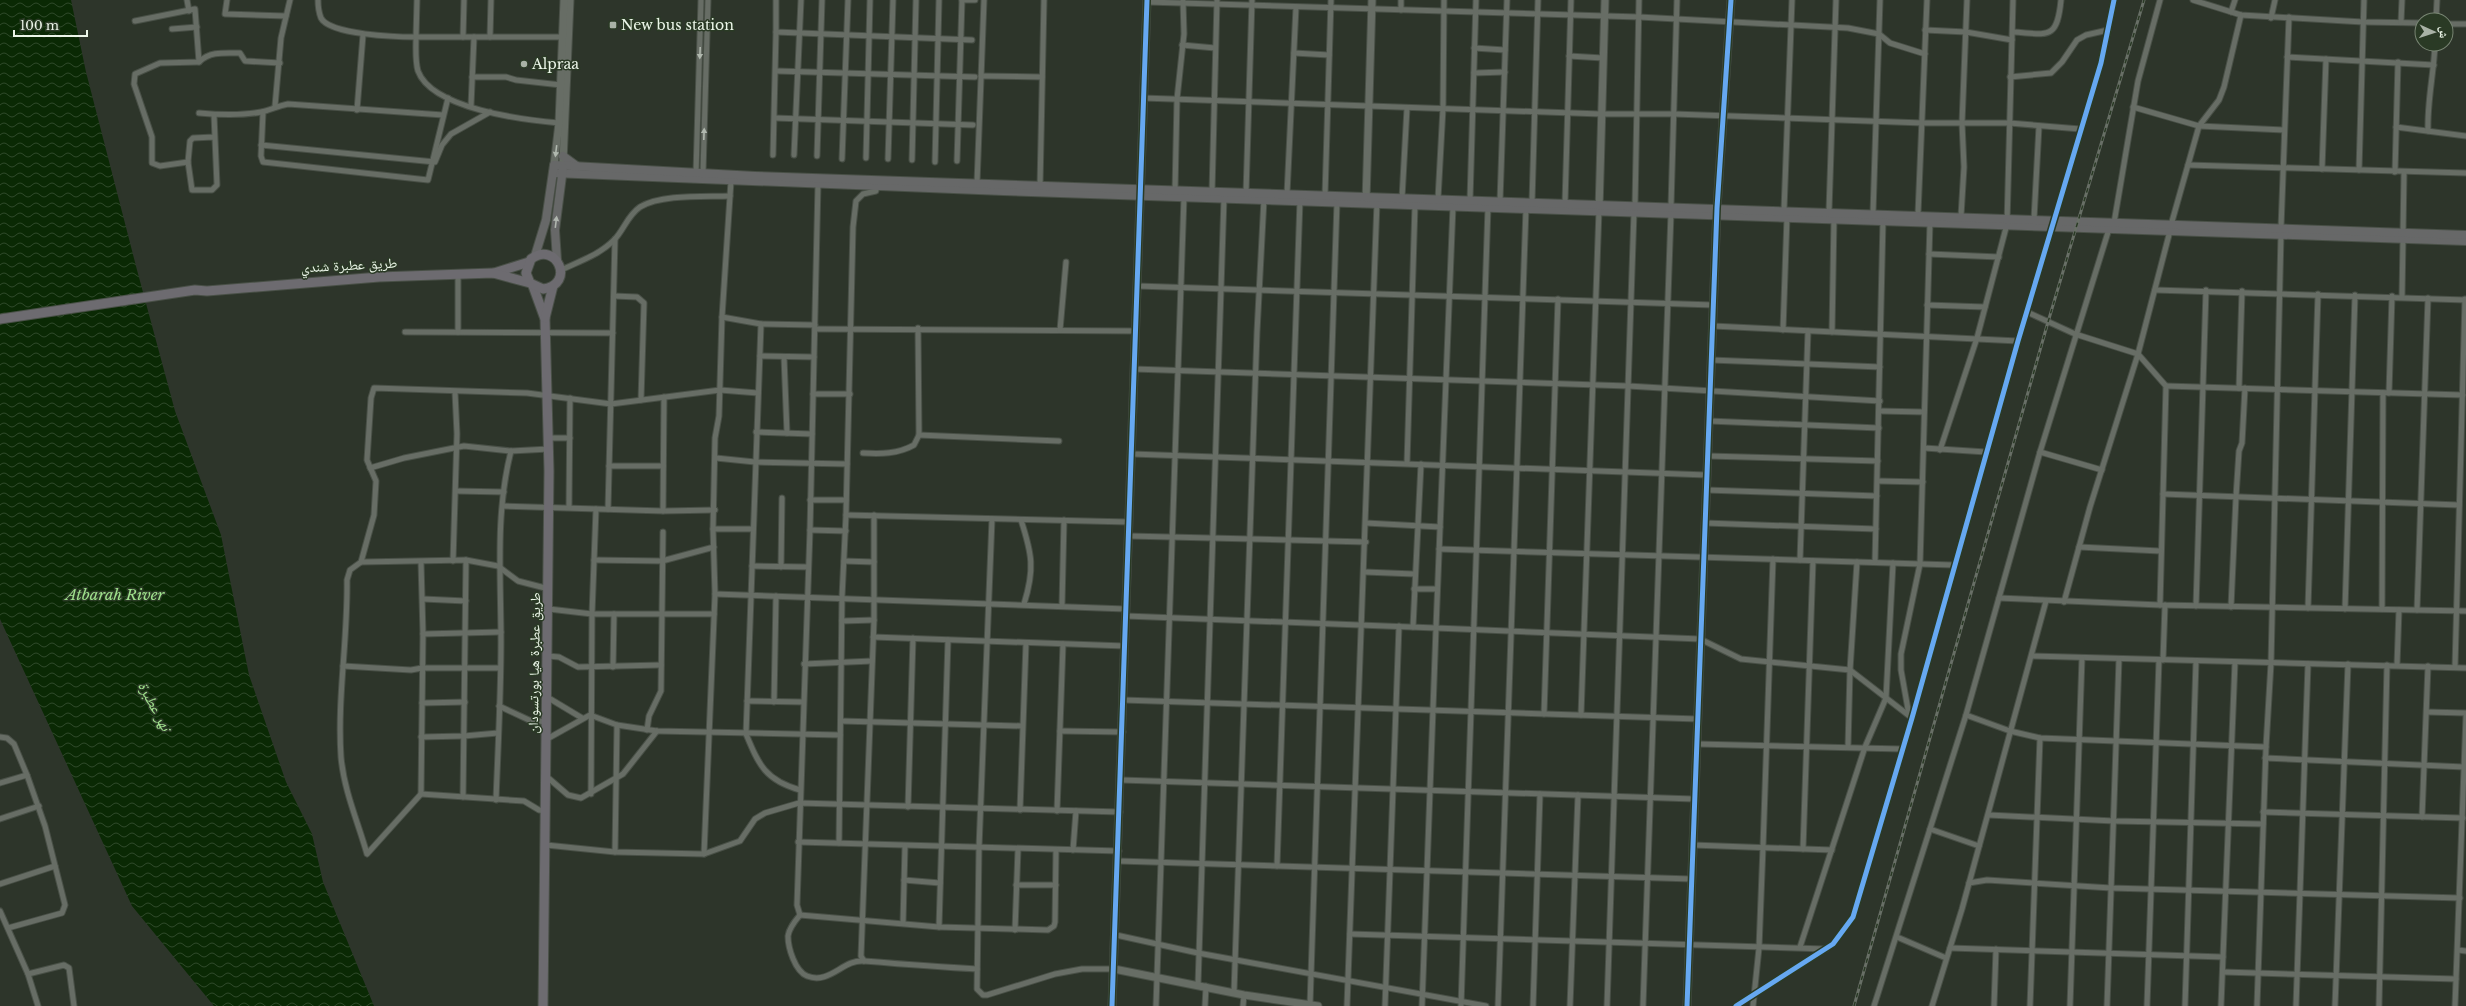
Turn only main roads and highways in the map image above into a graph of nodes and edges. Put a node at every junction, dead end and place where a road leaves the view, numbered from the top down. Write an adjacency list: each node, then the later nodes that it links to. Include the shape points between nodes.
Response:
1 (563, 156): 2 (main road)
2 (580, 170): 3 (main road); 3 (main road); 4 (main road); 4 (main road, via 731,181 818,184)
3 (562, 173): 15 (main road, via 554,169 546,220); 16 (main road, one-way to 3, via 555,230)
4 (877, 182): 5 (main road); 5 (main road, via 977,183)
5 (1141, 192): 6 (main road, via 1184,197 1337,202); 6 (main road, via 1175,190 1325,195)
6 (1366, 200): 7 (main road)
7 (1377, 200): 8 (main road, via 1453,206); 8 (main road, via 1470,200)
8 (1599, 207): 9 (main road)
9 (1831, 215): 10 (main road, via 1930,222); 10 (main road, via 1918,214)
10 (2008, 221): 11 (main road); 11 (main road, via 2034,219)
11 (2055, 223): 13 (main road)
12 (2466, 235): 13 (main road)
13 (2403, 236): 14 (main road)
14 (2466, 241)
15 (532, 259): 16 (highway, via 547,254); 17 (highway); 18 (highway, via 526,273)
16 (557, 260): 19 (highway, via 561,270 560,279)
17 (493, 273): 18 (highway); 20 (highway, طريق عطبرة شندي, via 345,279)
18 (531, 284): 19 (highway, via 543,289); 22 (highway)
19 (553, 286): 22 (highway)
20 (190, 294): 21 (highway); 23 (highway)
21 (0, 319)
22 (545, 319): 24 (highway, طريق عطبرة هيا بورتسودان, via 549,449 549,609)
23 (0, 324)
24 (543, 1006)

